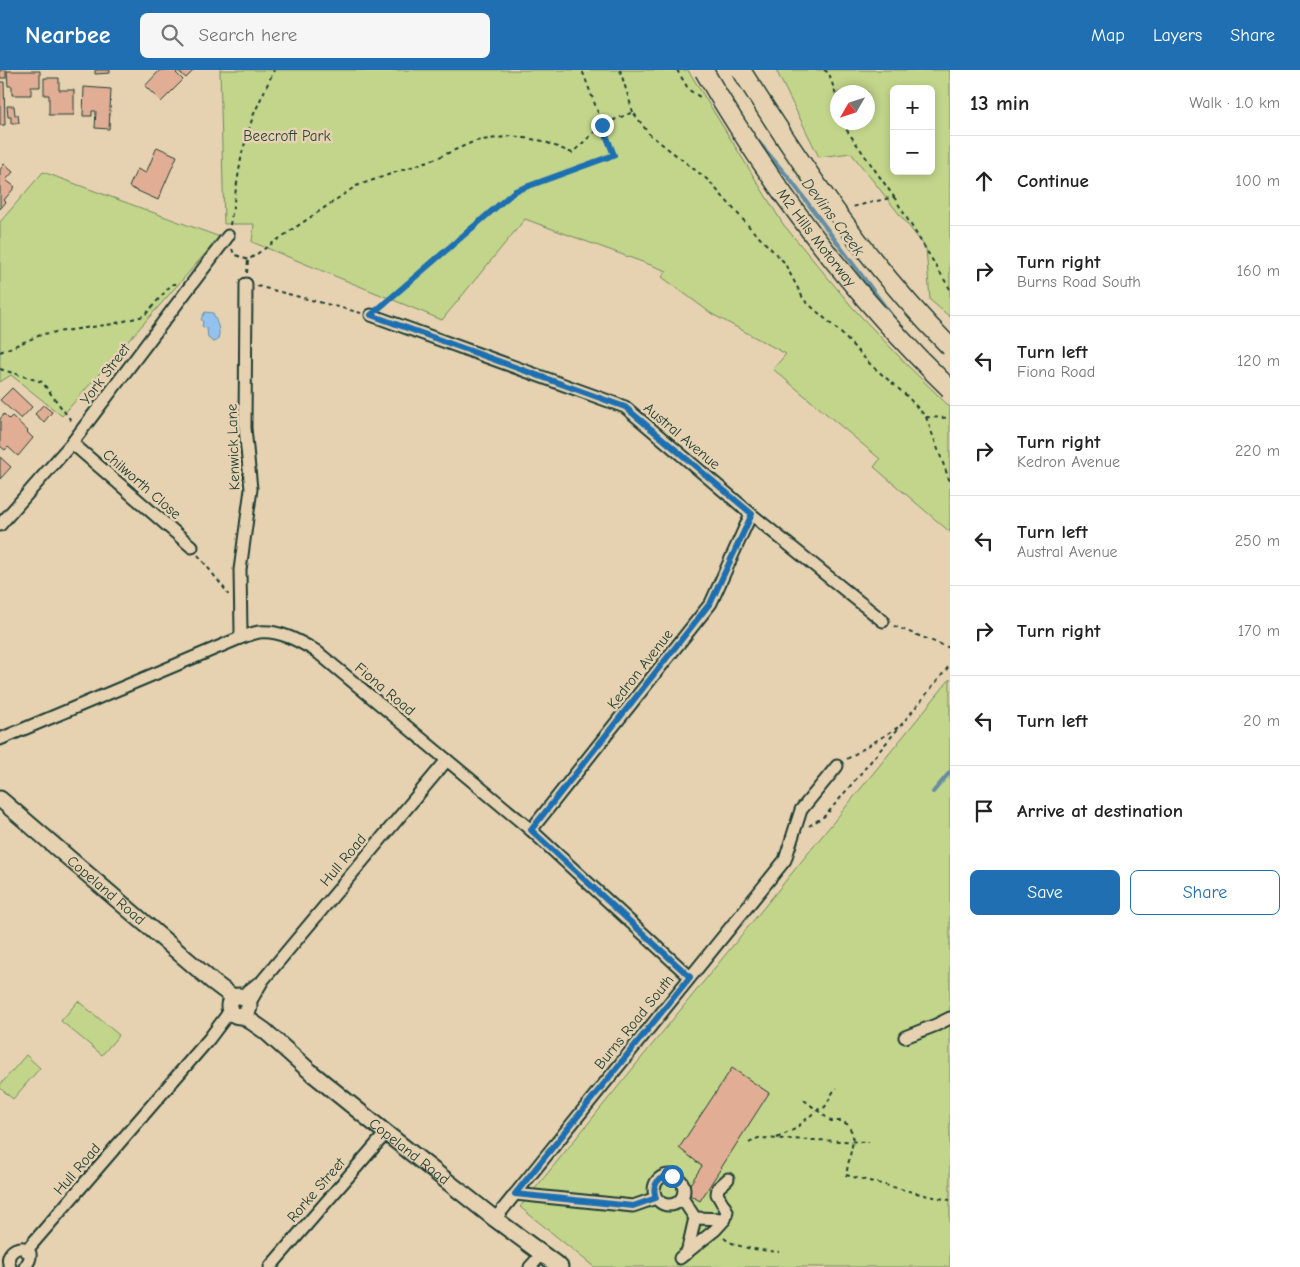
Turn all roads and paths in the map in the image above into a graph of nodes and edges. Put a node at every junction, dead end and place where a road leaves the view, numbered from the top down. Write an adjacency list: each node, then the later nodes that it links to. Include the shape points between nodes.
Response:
1 (274, 70): 12 (path, via 253,116 242,152)
2 (582, 70): 10 (path)
3 (620, 70): 9 (path)
4 (741, 70): 17 (highway, M2 Hills Motorway, bridge, via 843,222 883,274)
5 (824, 70): 7 (path)
6 (704, 72): 20 (highway, M2 Hills Motorway, bridge, via 756,158 812,234 868,303)
7 (828, 72): 8 (path)
8 (832, 85)
9 (634, 112): 10 (path); 21 (path, via 650,134 708,180 784,262 804,300)
10 (602, 125): 12 (path, via 572,153 543,141 512,136 475,141 356,186 248,260 234,254); 16 (path, via 614,155 515,191)
11 (894, 197): 15 (path)
12 (228, 236): 13 (street, York Street)
13 (193, 283): 18 (path, via 172,284 144,316 43,334); 23 (street, York Street)
14 (246, 284): 16 (path); 31 (street, Kenwick Lane, via 245,428 250,489 240,570)
15 (950, 289)
16 (371, 315): 26 (street, Austral Avenue, via 625,407)
17 (950, 347)
18 (0, 352)
19 (0, 369): 23 (path, via 42,382)
20 (950, 389)
21 (926, 417): 22 (path); 25 (path)
22 (950, 418)
23 (81, 432): 24 (street, York Street)
24 (72, 443): 27 (street, York Street); 28 (street, Chilworth Close)
25 (950, 482)
26 (752, 514): 30 (street, Austral Avenue); 39 (street, Kedron Avenue, via 711,602)
27 (0, 525)
28 (192, 547): 29 (path)
29 (229, 600)
30 (883, 621): 32 (path)
31 (240, 638): 35 (street, Fiona Road); 36 (street, Fiona Road, via 260,632 280,634 316,651)
32 (950, 648)
33 (950, 664): 34 (path)
34 (902, 724): 37 (path); 40 (path, via 826,815)
35 (0, 739)
36 (447, 760): 39 (street, Fiona Road); 42 (street, Hull Road)
37 (837, 766): 40 (street, Burns Road South, via 800,810)
38 (0, 799): 42 (main road, Copeland Road)
39 (531, 830): 41 (street, Fiona Road)
40 (793, 836): 41 (street, Burns Road South, via 785,860)
41 (690, 977): 54 (street, Burns Road South)
42 (239, 1006): 48 (main road, Copeland Road, via 313,1074); 62 (street, Hull Road)
43 (950, 1018): 44 (street)
44 (905, 1037)
45 (837, 1088): 47 (path, via 825,1107)
46 (804, 1100): 47 (path)
47 (817, 1110): 49 (path); 50 (path, via 831,1121 847,1124)
48 (386, 1133): 59 (main road, Copeland Road); 67 (street, Rorke Street)
49 (775, 1139): 50 (path); 52 (path, via 758,1138)
50 (853, 1141): 51 (path); 57 (path, via 846,1175)
51 (869, 1142)
52 (749, 1143)
53 (728, 1179): 60 (street, via 718,1188 717,1194 727,1211)
54 (515, 1194): 55 (street, via 633,1206); 59 (street, Burns Road South)
55 (656, 1198): 56 (street, via 674,1205); 56 (street, via 656,1184 667,1175 677,1177 683,1184)
56 (682, 1198): 58 (street)
57 (950, 1200)
58 (695, 1218): 60 (street); 61 (street, via 684,1255)
59 (495, 1219): 64 (main road, Copeland Road)
60 (725, 1219): 61 (street)
61 (715, 1230): 63 (path, via 728,1242)
62 (26, 1251): 65 (street, via 18,1247 5,1249); 66 (street, via 29,1259)
63 (779, 1252)
64 (542, 1254): 68 (street); 69 (main road, Copeland Road)
65 (10, 1267)
66 (25, 1267)
67 (270, 1267)
68 (530, 1267)
69 (560, 1267)

